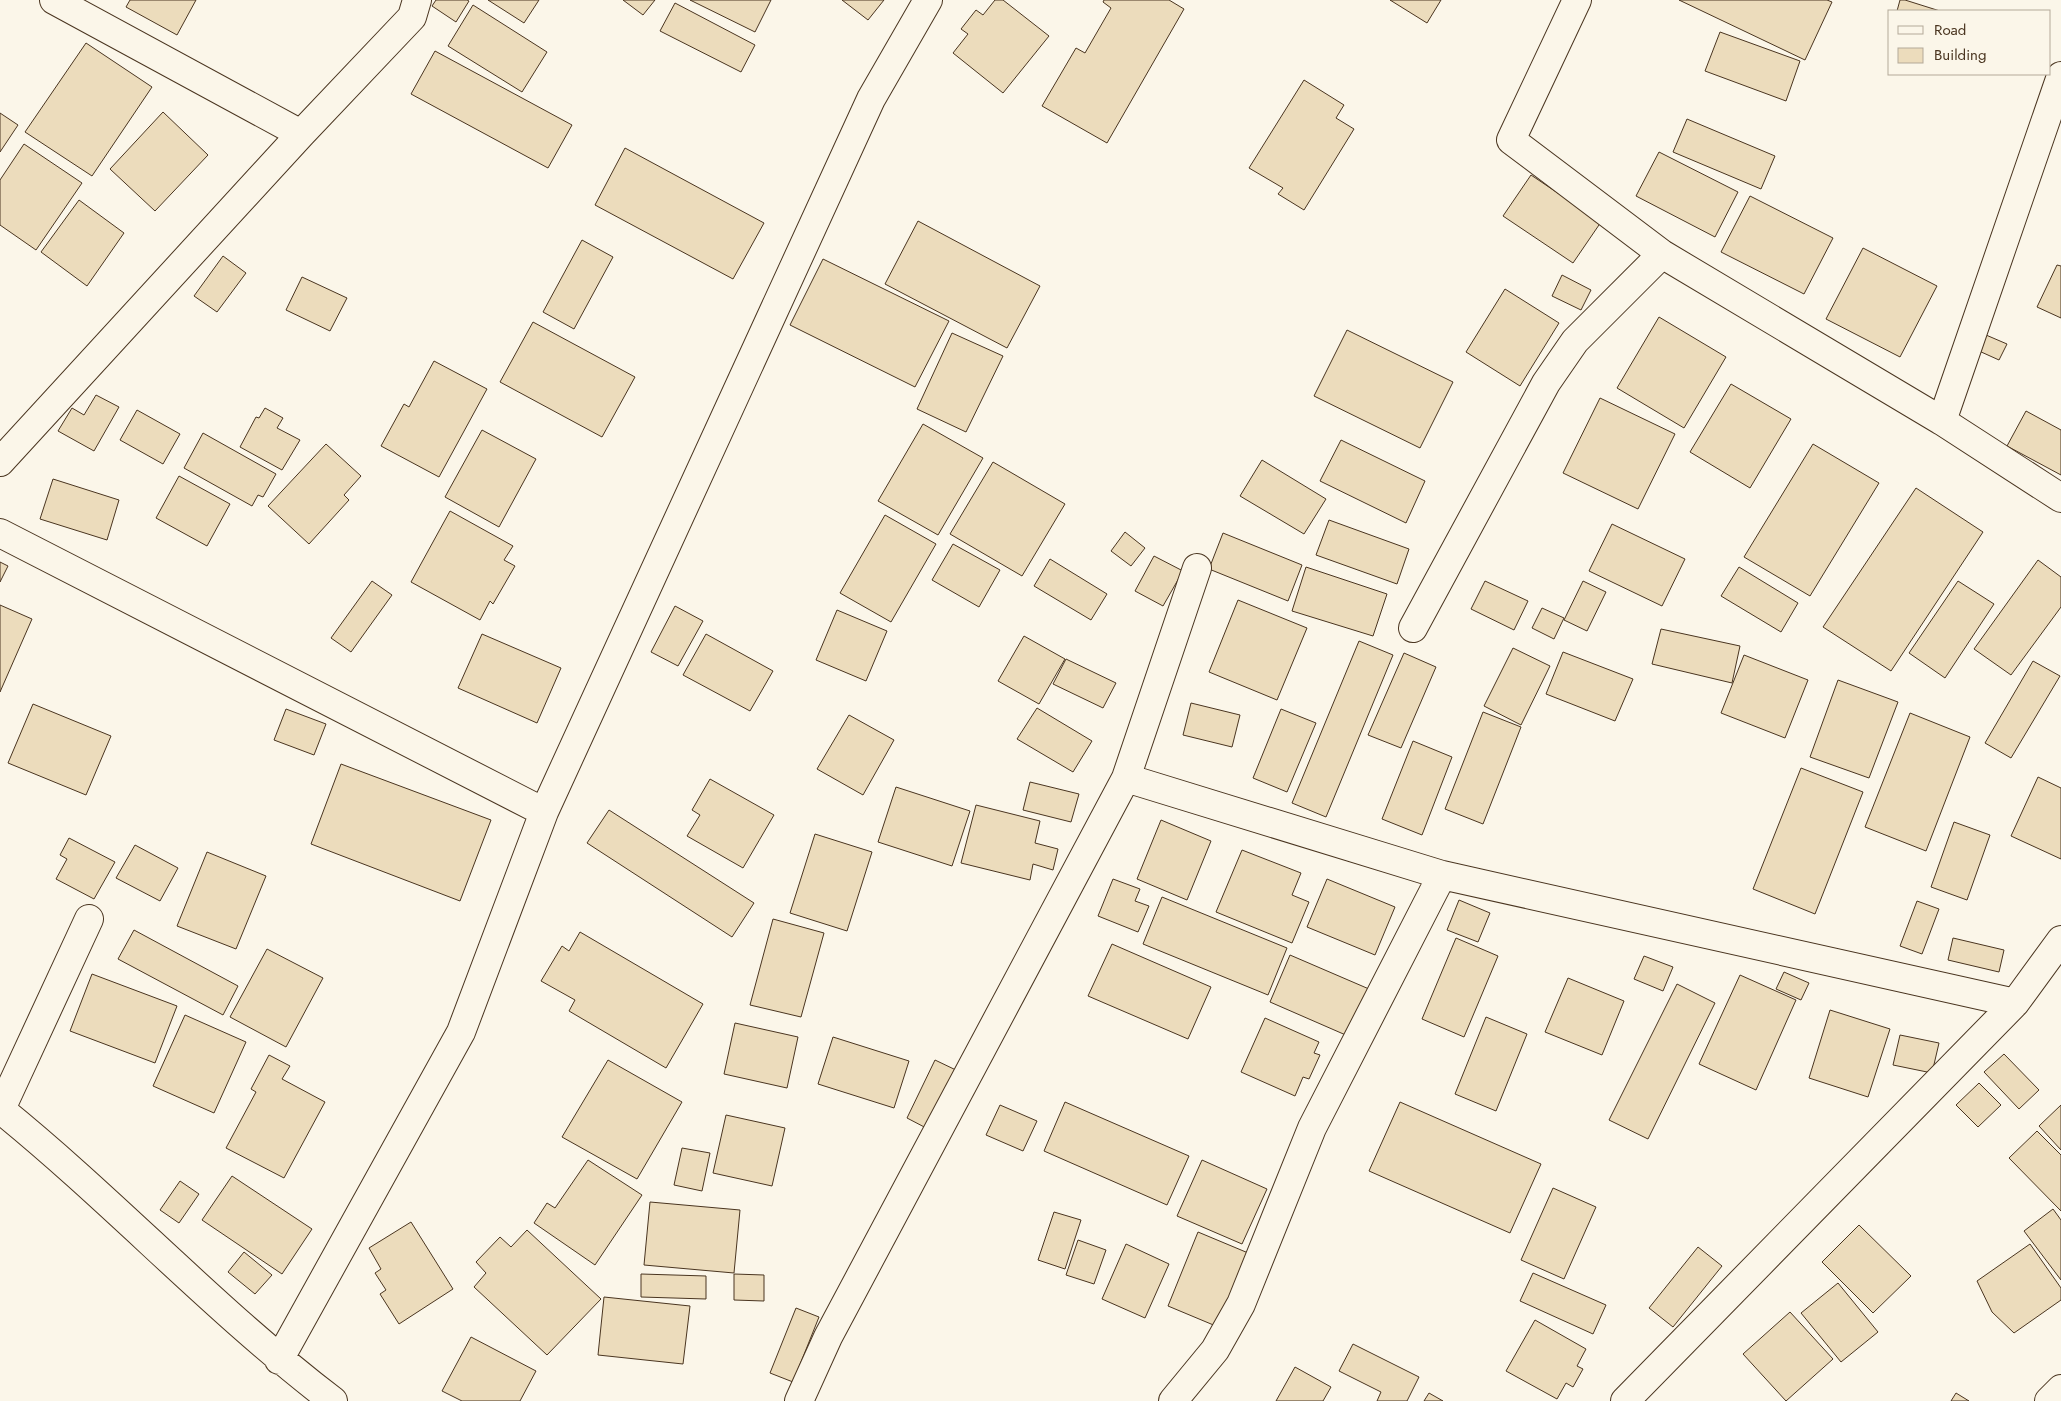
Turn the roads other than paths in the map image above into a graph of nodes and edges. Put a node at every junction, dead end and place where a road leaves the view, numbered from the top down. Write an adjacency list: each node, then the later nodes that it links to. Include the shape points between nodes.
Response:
1 (54, 0): 6 (street)
2 (417, 0): 6 (street, via 412,16)
3 (928, 0): 15 (street, via 871,99)
4 (1578, 0): 7 (street, via 1511,140)
5 (2061, 76): 8 (street)
6 (301, 134): 9 (street)
7 (1662, 254): 8 (street); 13 (street, via 1574,341 1546,383)
8 (1942, 421): 10 (street)
9 (0, 462)
10 (2061, 498)
11 (0, 532): 15 (street)
12 (1197, 568): 14 (street)
13 (1413, 628)
14 (1126, 778): 16 (street); 24 (street, via 828,1337)
15 (544, 812): 21 (street, via 461,1032)
16 (1442, 875): 19 (street); 25 (street, via 1312,1128 1241,1304 1215,1350)
17 (89, 919): 20 (street)
18 (2061, 940): 19 (street)
19 (2015, 1004): 26 (street)
20 (0, 1109): 21 (street)
21 (279, 1360): 23 (street)
22 (2061, 1389): 27 (street)
23 (333, 1401)
24 (799, 1401)
25 (1173, 1401)
26 (1625, 1401)
27 (2049, 1401)

